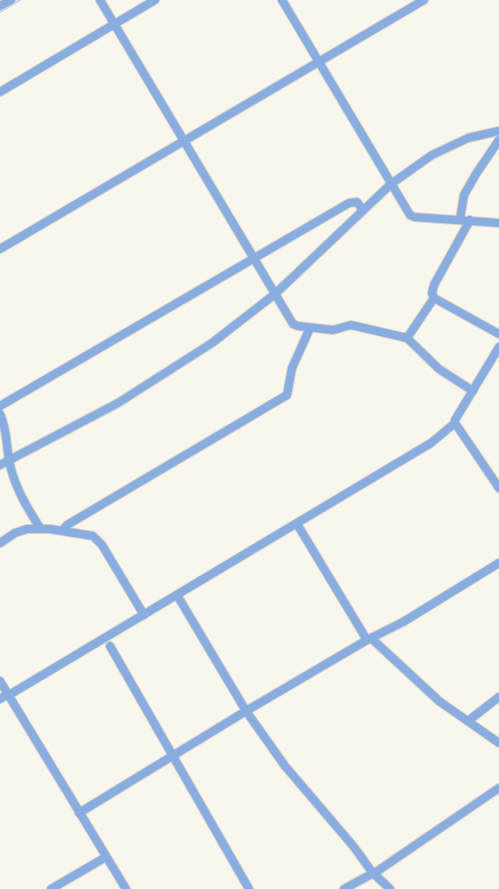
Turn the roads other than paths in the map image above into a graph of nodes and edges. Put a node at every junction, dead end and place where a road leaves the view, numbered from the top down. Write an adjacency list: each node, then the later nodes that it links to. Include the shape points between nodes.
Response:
1 (11, 0): 7 (street)
2 (100, 0): 8 (street)
3 (155, 0): 8 (street)
4 (282, 0): 9 (street)
5 (424, 0): 6 (street)
6 (413, 3): 9 (street)
7 (0, 6)
8 (115, 24): 10 (street); 13 (street)
9 (320, 62): 13 (street); 14 (street)
10 (0, 92)
11 (499, 131): 14 (street, via 468,138 432,155)
12 (499, 140): 16 (street, via 464,194)
13 (185, 142): 19 (street); 20 (street)
14 (391, 184): 15 (street); 16 (street, via 410,215)
15 (363, 210): 20 (street, via 357,202 349,203); 21 (street)
16 (460, 219): 17 (street)
17 (470, 220): 18 (street); 22 (street, via 434,285)
18 (499, 224)
19 (0, 249)
20 (254, 258): 21 (street); 28 (street)
21 (275, 294): 23 (street, via 293,324); 31 (street, via 212,343 152,383)
22 (434, 298): 24 (street); 25 (street)
23 (310, 328): 25 (street, via 333,330 351,325); 36 (street, via 292,368 287,395 74,521)
24 (499, 334)
25 (407, 338): 27 (street, via 439,369)
26 (499, 347): 27 (street)
27 (474, 391): 30 (street)
28 (0, 406)
29 (0, 414): 31 (street)
30 (454, 423): 33 (street); 34 (street, via 431,443)
31 (9, 460): 32 (street); 35 (street, via 17,488)
32 (0, 465)
33 (499, 488)
34 (297, 524): 39 (street); 41 (street)
35 (40, 528): 36 (street); 37 (street, via 27,529)
36 (63, 530): 40 (street, via 98,539)
37 (0, 543)
38 (499, 563): 41 (street, via 403,622)
39 (177, 595): 40 (street); 47 (street)
40 (144, 615): 44 (street)
41 (369, 639): 47 (street); 48 (street, via 434,697)
42 (110, 646): 50 (street)
43 (0, 681): 44 (street)
44 (9, 695): 46 (street); 52 (street)
45 (499, 697): 48 (street)
46 (0, 699)
47 (246, 711): 50 (street); 54 (street, via 301,787 354,847)
48 (468, 721): 49 (street)
49 (499, 743)
50 (173, 757): 52 (street); 57 (street)
51 (499, 788): 54 (street, via 379,870)
52 (79, 813): 53 (street)
53 (106, 857): 55 (street); 56 (street)
54 (372, 872): 58 (street); 59 (street)
55 (51, 889)
56 (126, 889)
57 (250, 889)
58 (344, 889)
59 (390, 889)

